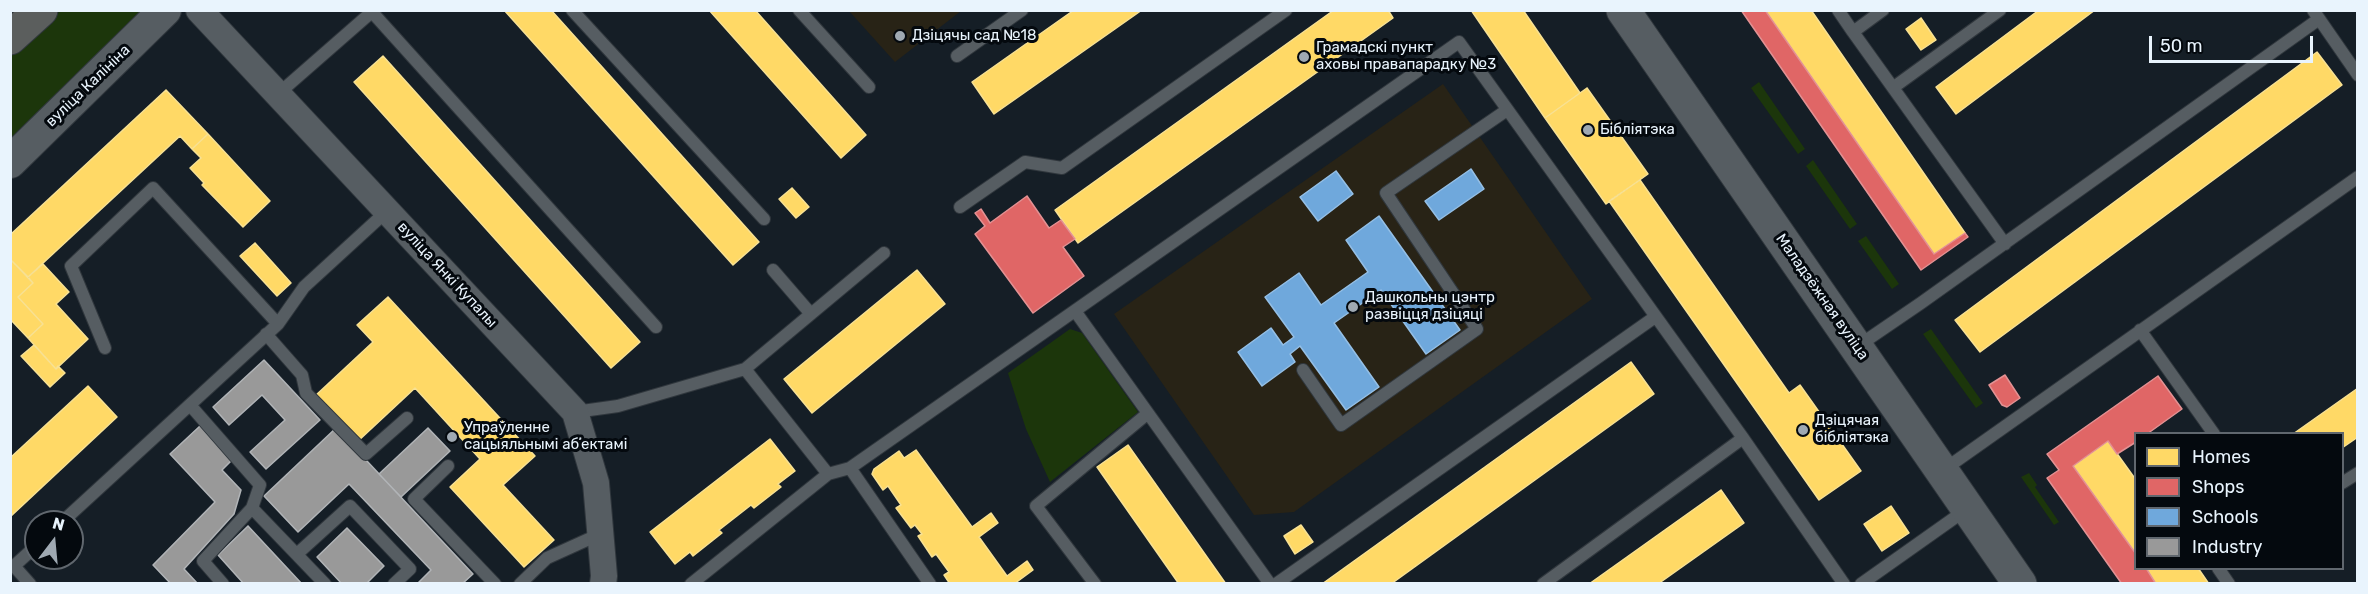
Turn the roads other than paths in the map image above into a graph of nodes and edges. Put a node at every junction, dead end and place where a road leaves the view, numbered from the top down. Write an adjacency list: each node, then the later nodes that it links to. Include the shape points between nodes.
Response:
1 (41, 10): 15 (main road)
2 (165, 10): 22 (street, вуліца Калініна)
3 (199, 10): 20 (street, вуліца Янкі Купалы)
4 (572, 10): 26 (lane)
5 (799, 10): 18 (lane)
6 (1022, 10): 16 (lane)
7 (1286, 10): 24 (lane, via 1062,168 1025,162)
8 (1623, 10): 37 (main road, Маладзёжная вуліца)
9 (1838, 10): 14 (lane)
10 (1883, 10): 14 (lane)
11 (2000, 10): 19 (lane)
12 (373, 11): 20 (lane); 34 (lane)
13 (2316, 15): 17 (lane); 27 (lane)
14 (1853, 32): 19 (lane)
15 (10, 38)
16 (957, 56)
17 (2358, 75)
18 (869, 87)
19 (1894, 87): 27 (lane)
20 (278, 94): 25 (street, вуліца Янкі Купалы)
21 (1507, 110): 30 (lane, via 1456,38); 32 (lane); 40 (lane, via 1386,193 1477,329 1341,424)
22 (10, 162)
23 (2358, 177): 35 (lane)
24 (960, 207)
25 (387, 211): 33 (lane, via 304,287); 42 (street, вуліца Янкі Купалы)
26 (764, 219)
27 (2005, 244): 37 (lane)
28 (884, 253): 31 (lane)
29 (773, 270): 31 (lane)
30 (1075, 311): 43 (lane); 48 (lane)
31 (811, 314): 39 (lane)
32 (1655, 317): 46 (lane); 71 (lane)
33 (278, 324): 36 (lane); 38 (lane, via 153,188 71,266)
34 (656, 327)
35 (2140, 330): 45 (lane); 49 (lane)
36 (266, 334): 41 (lane); 44 (lane, via 303,375 306,393 366,454)
37 (1857, 347): 49 (main road, Маладзёжная вуліца)
38 (105, 348)
39 (745, 369): 42 (lane, via 618,406); 51 (lane)
40 (1303, 370)
41 (190, 405): 53 (lane, via 260,485); 55 (lane)
42 (575, 412): 56 (street, вуліца Янкі Купалы, via 596,483)
43 (1147, 414): 69 (lane, via 1036,506); 70 (lane)
44 (407, 418)
45 (2213, 432)
46 (1743, 438): 72 (lane); 73 (lane)
47 (448, 466): 65 (lane, via 414,500)
48 (850, 468): 51 (lane); 68 (lane)
49 (1941, 471): 54 (main road, Маладзёжная вуліца)
50 (2358, 473): 52 (lane)
51 (828, 474): 67 (lane)
52 (2344, 482)
53 (252, 508): 57 (lane); 62 (lane, via 203,561)
54 (1968, 509): 74 (lane); 75 (main road, Маладзёжная вуліца)
55 (75, 510)
56 (600, 534): 60 (street, вуліца Янкі Купалы); 66 (lane, via 547,558)
57 (297, 554): 63 (lane); 64 (lane, via 350,506 410,569)
58 (24, 557): 61 (lane, via 14,566)
59 (2219, 570): 76 (lane)
60 (607, 581)
61 (30, 584)
62 (223, 584)
63 (325, 584)
64 (394, 584)
65 (495, 584)
66 (520, 584)
67 (691, 584)
68 (930, 584)
69 (1095, 584)
70 (1270, 584)
71 (1276, 584)
72 (1543, 584)
73 (1844, 584)
74 (1860, 584)
75 (2020, 584)
76 (2229, 584)

